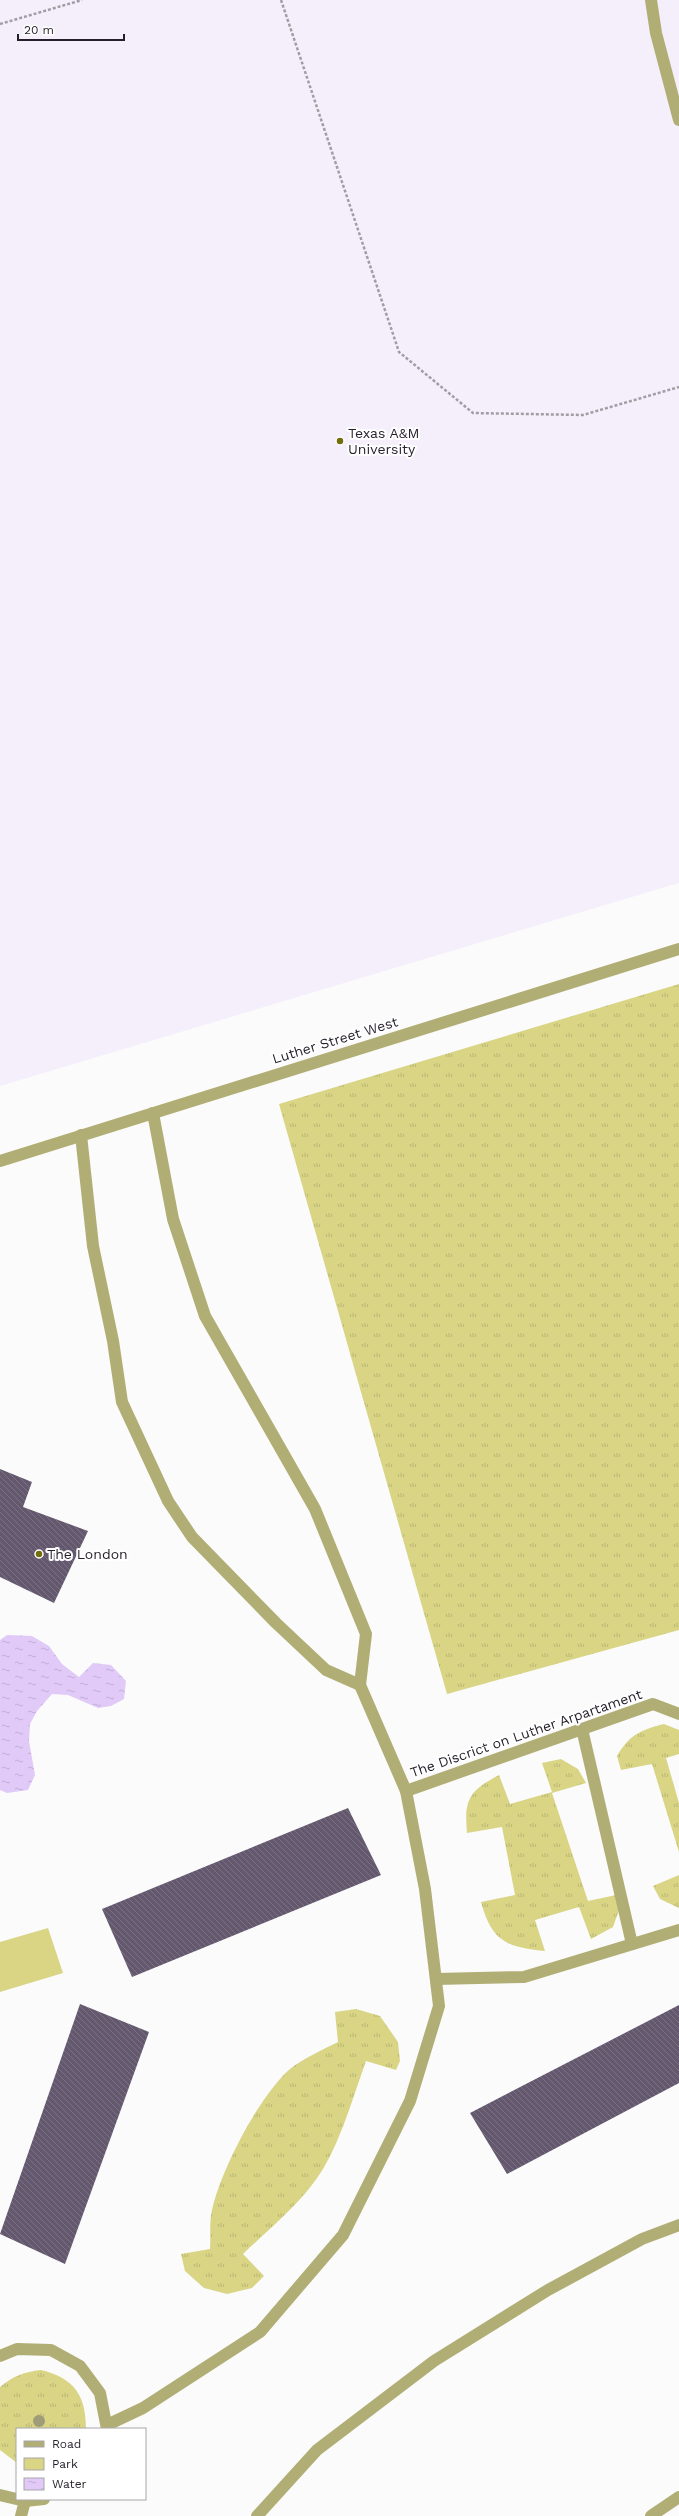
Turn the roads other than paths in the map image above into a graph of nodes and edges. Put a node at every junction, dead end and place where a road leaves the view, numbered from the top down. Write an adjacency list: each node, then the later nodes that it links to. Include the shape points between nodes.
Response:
1 (652, 0): 2 (street, via 656,33)
2 (679, 120)
3 (679, 949): 4 (street, Luther Street West)
4 (153, 1113): 5 (street, Luther Street West); 7 (street, via 173,1219 205,1316 315,1509 366,1634)
5 (81, 1136): 6 (street, Luther Street West); 7 (street, via 93,1246 113,1341 122,1402 168,1501 192,1537 276,1623 326,1670)
6 (0, 1161)
7 (360, 1685): 10 (street)
8 (679, 1714): 9 (street, The Discrict on Luther Arpartament, via 653,1704)
9 (582, 1729): 10 (street, The Discrict on Luther Arpartament); 12 (street)
10 (406, 1791): 13 (street, via 425,1888)
11 (679, 1930): 12 (street)
12 (632, 1944): 13 (street, via 524,1977)
13 (436, 1980): 16 (street, via 439,2006 410,2101 343,2235 260,2332 142,2408)
14 (679, 2225): 24 (street, via 642,2239 548,2290 434,2361 317,2450)
15 (0, 2356): 16 (street, via 17,2349 51,2350 80,2366 100,2393)
16 (107, 2427)
17 (0, 2495): 19 (street)
18 (679, 2497): 25 (street)
19 (16, 2499)
20 (21, 2500): 22 (street)
21 (34, 2500): 22 (street)
22 (25, 2501): 23 (street)
23 (21, 2516)
24 (258, 2516)
25 (651, 2516)

